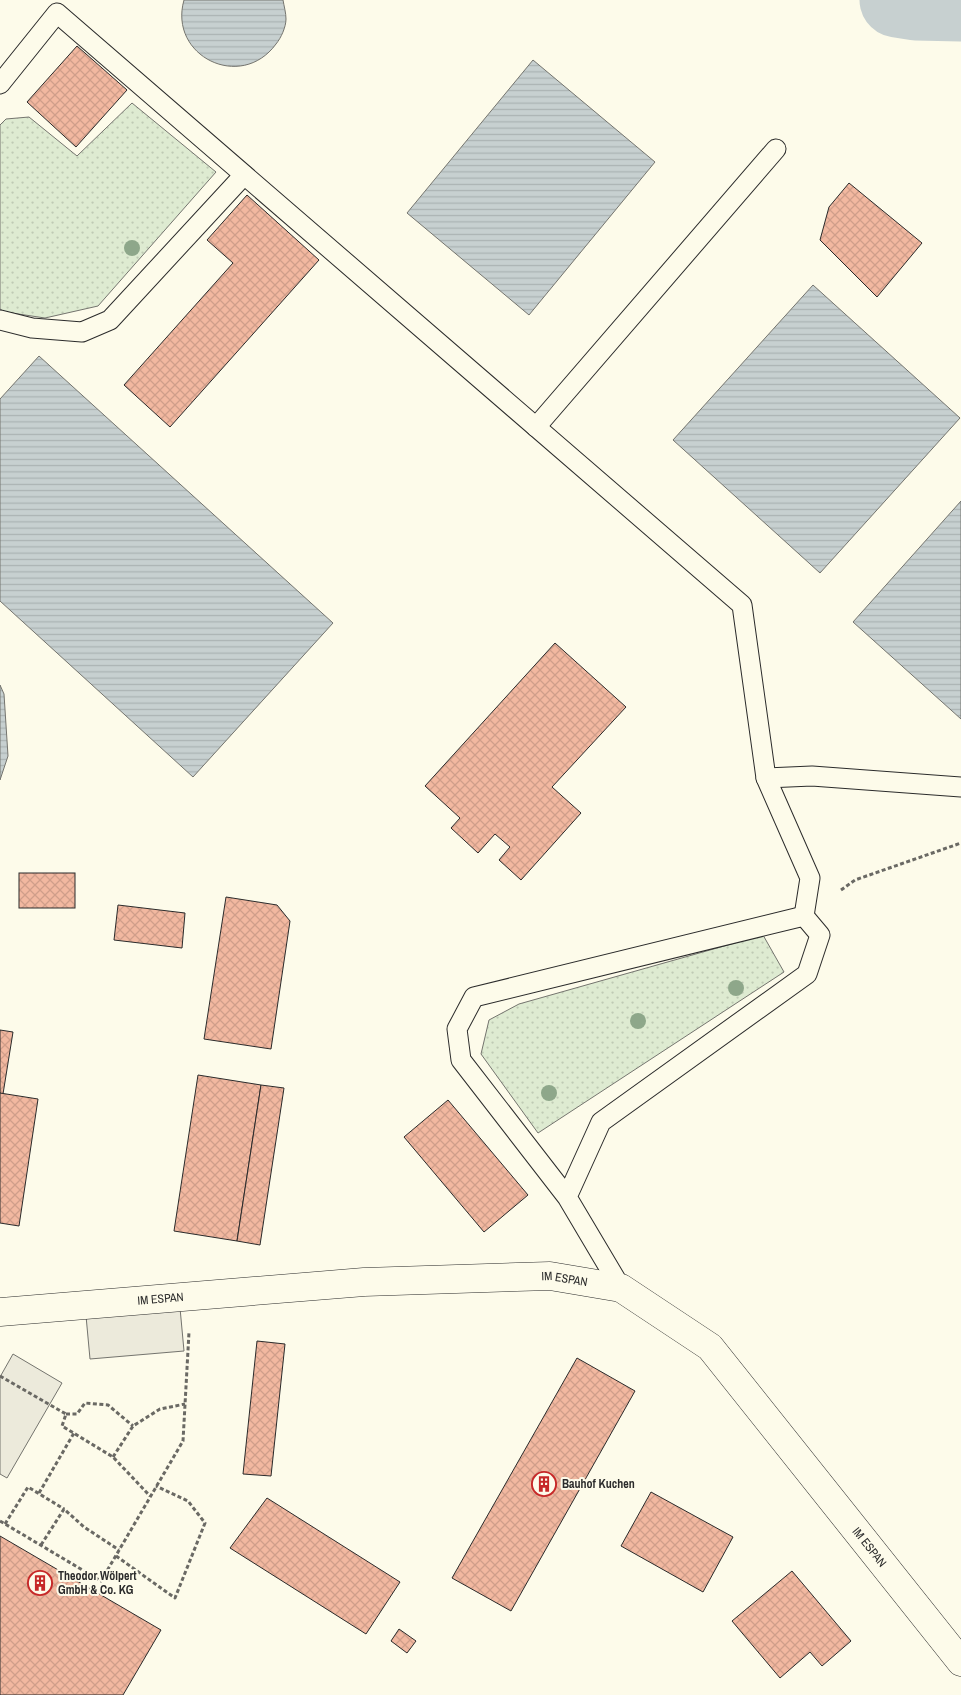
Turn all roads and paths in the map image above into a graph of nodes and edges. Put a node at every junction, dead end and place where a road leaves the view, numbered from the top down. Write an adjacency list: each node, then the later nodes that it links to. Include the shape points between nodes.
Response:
1 (0, 84): 3 (lane, via 57,13)
2 (776, 148): 5 (lane)
3 (244, 175): 4 (lane, via 110,320 82,332 32,328); 5 (lane)
4 (0, 320)
5 (536, 427): 6 (lane, via 742,605)
6 (766, 778): 7 (lane, via 812,776); 9 (lane, via 810,878)
7 (961, 787)
8 (961, 843): 9 (path, via 855,880)
9 (804, 916): 10 (lane, via 820,935 807,974 601,1122); 10 (lane, via 474,997 457,1029 461,1060)
10 (567, 1198): 11 (lane)
11 (621, 1288): 12 (street, IM ESPAN, via 550,1276 364,1282); 29 (street, IM ESPAN, via 710,1347)
12 (191, 1296): 13 (street, IM ESPAN); 15 (path)
13 (0, 1312)
14 (0, 1376): 16 (path)
15 (185, 1404): 17 (path, via 160,1409); 20 (path, via 183,1441)
16 (66, 1414): 17 (path, via 77,1414 85,1403 108,1405); 18 (path, via 62,1426)
17 (133, 1426): 19 (path)
18 (74, 1433): 19 (path); 21 (path)
19 (113, 1457): 22 (path)
20 (156, 1486): 22 (path); 28 (path, via 188,1501 204,1523 175,1598)
21 (39, 1493): 23 (path); 25 (path, via 28,1487)
22 (150, 1496): 27 (path)
23 (64, 1509): 26 (path); 27 (path)
24 (0, 1521): 25 (path)
25 (5, 1524): 26 (path)
26 (40, 1545): 28 (path, via 101,1581)
27 (119, 1550): 28 (path)
28 (116, 1556)
29 (961, 1662)

